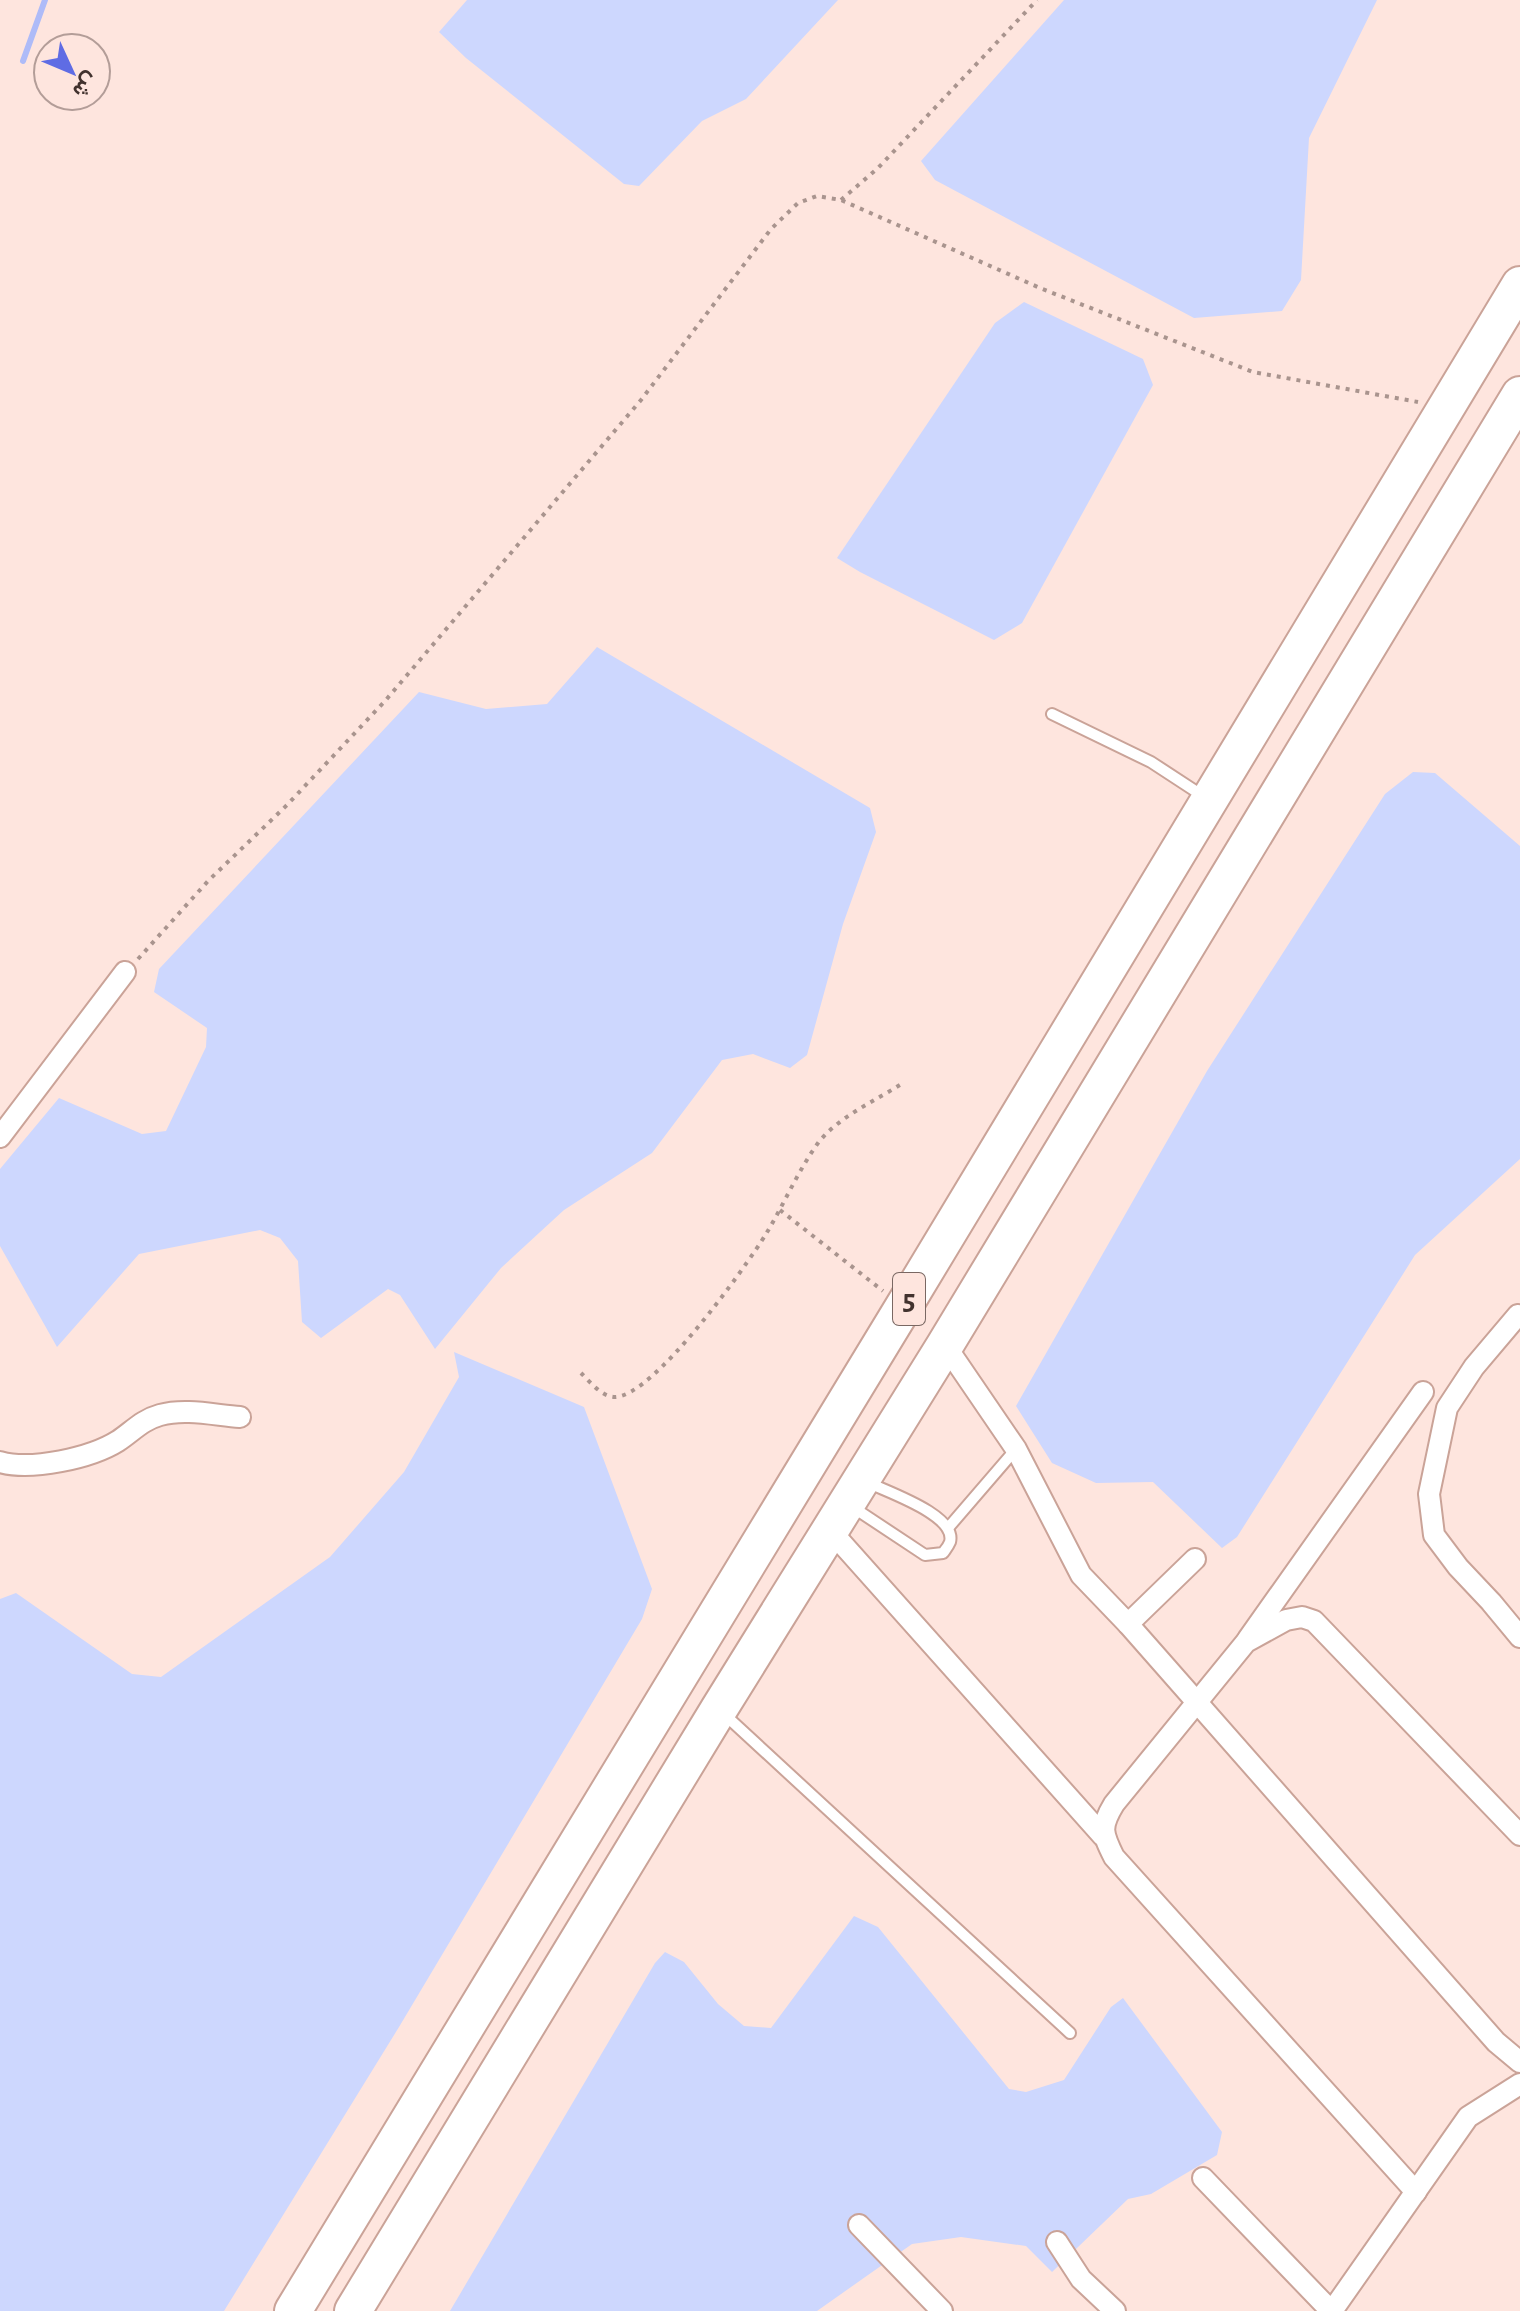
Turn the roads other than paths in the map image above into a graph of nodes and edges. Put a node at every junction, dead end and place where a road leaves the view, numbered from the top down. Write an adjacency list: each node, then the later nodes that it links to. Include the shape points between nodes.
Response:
1 (1520, 285): 3 (highway, 5)
2 (1520, 395): 4 (highway, 5)
3 (1296, 654): 4 (highway); 6 (highway, 5)
4 (1345, 685): 11 (highway, 5)
5 (1052, 714): 6 (lane, via 1151,762)
6 (1208, 799): 33 (highway, 5)
7 (125, 972): 8 (street)
8 (0, 1137)
9 (1519, 1314): 10 (street); 20 (street, via 1447,1408 1429,1494 1434,1535)
10 (1520, 1336)
11 (945, 1345): 14 (street); 16 (highway, 5)
12 (1423, 1392): 21 (street)
13 (240, 1417): 15 (street, via 176,1412 138,1424 97,1452 21,1467)
14 (1016, 1449): 17 (lane); 19 (street, via 1081,1575)
15 (0, 1462)
16 (846, 1504): 17 (lane, via 936,1515); 17 (lane, via 925,1555 943,1553 950,1542); 23 (highway, 5); 25 (street)
17 (948, 1528)
18 (1195, 1559): 19 (street)
19 (1128, 1624): 22 (street)
20 (1520, 1637)
21 (1246, 1642): 22 (street); 24 (street, via 1286,1620 1314,1621)
22 (1196, 1702): 25 (street, via 1114,1804 1104,1820); 27 (street, via 1496,2042)
23 (719, 1709): 26 (lane); 34 (highway, 5)
24 (1520, 1835)
25 (1103, 1836): 30 (street, via 1114,1857)
26 (1070, 2033)
27 (1520, 2062)
28 (1520, 2084): 30 (street, via 1468,2117)
29 (1203, 2178): 37 (street)
30 (1416, 2192): 37 (street)
31 (859, 2225): 35 (street)
32 (1057, 2242): 36 (street, via 1081,2279)
33 (293, 2311)
34 (353, 2311)
35 (942, 2311)
36 (1115, 2311)
37 (1332, 2311)

